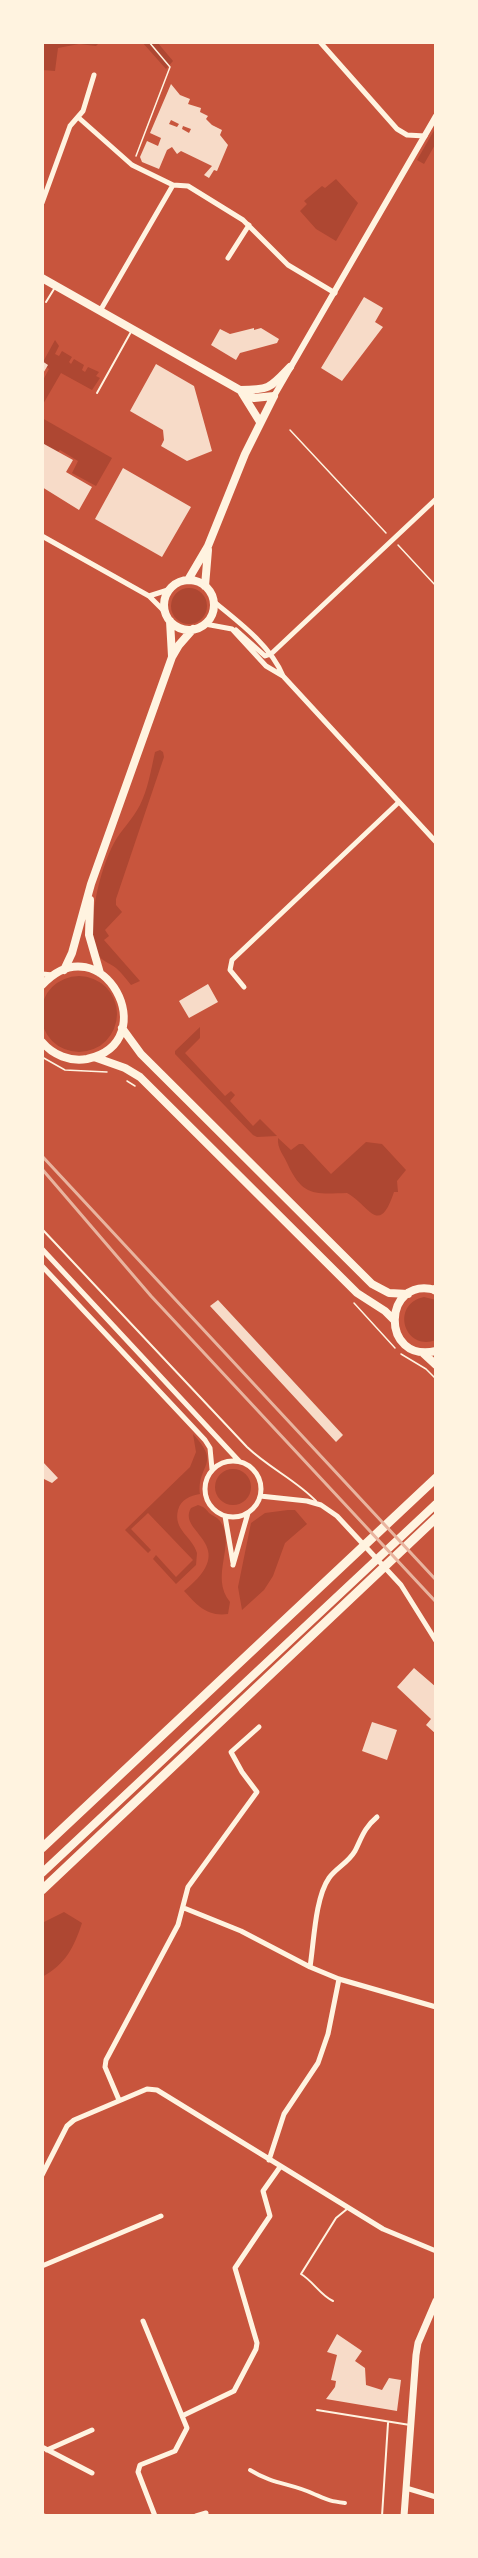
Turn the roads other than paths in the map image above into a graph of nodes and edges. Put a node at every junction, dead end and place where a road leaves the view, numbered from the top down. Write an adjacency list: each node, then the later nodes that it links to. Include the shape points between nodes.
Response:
1 (321, 42): 5 (street, via 398,129 407,135)
2 (94, 75): 4 (street)
3 (436, 116): 5 (street)
4 (79, 118): 6 (street, via 132,165); 7 (street, via 70,126)
5 (424, 136): 12 (street)
6 (173, 185): 8 (street, via 188,186); 14 (street)
7 (42, 203)
8 (249, 225): 9 (street); 12 (street, via 288,265)
9 (228, 258)
10 (42, 278): 11 (main road)
11 (56, 287): 13 (lane); 14 (main road)
12 (335, 293): 16 (street)
13 (46, 302)
14 (100, 311): 15 (main road)
15 (132, 330): 17 (main road); 18 (lane)
16 (290, 367): 17 (main road, via 264,390); 19 (street)
17 (239, 390): 20 (main road); 21 (main road)
18 (97, 393)
19 (274, 396): 20 (main road); 21 (main road)
20 (254, 398): 21 (main road)
21 (262, 418): 24 (main road)
22 (436, 499): 35 (street)
23 (42, 536): 28 (street)
24 (208, 546): 25 (main road); 26 (main road)
25 (188, 580): 26 (main road); 27 (main road)
26 (205, 586): 29 (main road)
27 (171, 589): 28 (street); 30 (main road, via 165,599)
28 (149, 596): 30 (street)
29 (213, 601): 32 (main road, via 212,614); 35 (street)
30 (165, 612): 31 (main road)
31 (171, 621): 34 (main road, via 180,628); 36 (main road)
32 (205, 624): 33 (street); 34 (main road)
33 (232, 629): 35 (street, via 265,656); 37 (street, via 266,666)
34 (193, 630): 36 (main road)
35 (271, 654): 37 (street)
36 (172, 657): 40 (main road)
37 (283, 676): 38 (street)
38 (399, 802): 39 (street); 46 (street, via 231,960 230,970)
39 (436, 842)
40 (91, 884): 41 (main road); 42 (main road, via 89,935)
41 (64, 970): 42 (main road, via 82,968); 44 (main road)
42 (100, 973): 47 (main road, via 119,993 124,1014)
43 (42, 974): 44 (street)
44 (53, 975): 45 (main road)
45 (42, 985)
46 (244, 987)
47 (122, 1028): 49 (main road, via 111,1046); 54 (main road, via 141,1054 349,1262 380,1289)
48 (43, 1043): 49 (main road, via 67,1059)
49 (94, 1057): 55 (main road, via 140,1077 357,1293)
50 (42, 1229): 64 (lane, via 247,1447)
51 (42, 1249): 59 (street)
52 (42, 1266): 60 (street, via 205,1440)
53 (436, 1290): 54 (main road, via 418,1289)
54 (408, 1294): 55 (main road, via 398,1305)
55 (394, 1320): 57 (main road, via 405,1345)
56 (436, 1351): 57 (main road)
57 (422, 1352): 58 (main road)
58 (436, 1365)
59 (238, 1461): 60 (street, via 229,1460); 62 (street, via 247,1464 259,1478)
60 (212, 1469): 66 (street, via 205,1483 206,1498 210,1506)
61 (436, 1478): 71 (highway)
62 (260, 1496): 64 (street); 65 (street)
63 (436, 1504): 72 (main road)
64 (321, 1505): 68 (street, via 401,1585)
65 (248, 1513): 66 (street); 66 (street, via 233,1565)
66 (225, 1516)
67 (436, 1518): 73 (highway)
68 (436, 1641)
69 (259, 1727): 74 (street, via 231,1752 257,1792 188,1887)
70 (377, 1817): 75 (street, via 365,1827 354,1852 323,1889)
71 (42, 1848)
72 (42, 1873)
73 (42, 1890)
74 (184, 1908): 75 (street, via 241,1931); 79 (street, via 106,2060 105,2067)
75 (310, 1967): 76 (street)
76 (339, 1979): 78 (street); 80 (street, via 318,2063 284,2114)
77 (436, 2000): 78 (street)
78 (435, 2007)
79 (119, 2100): 80 (street, via 147,2089 157,2090); 82 (street, via 67,2126)
80 (269, 2160): 81 (street)
81 (280, 2167): 83 (street); 91 (street, via 263,2191 270,2216 235,2268 256,2349 234,2391)
82 (42, 2175)
83 (348, 2208): 85 (street, via 383,2229); 87 (lane, via 336,2218 301,2274)
84 (161, 2216): 86 (street)
85 (436, 2251)
86 (42, 2266)
87 (333, 2301)
88 (436, 2301): 93 (main road, via 418,2343)
89 (143, 2320): 91 (street)
90 (317, 2410): 92 (lane)
91 (182, 2416): 102 (street, via 186,2427 175,2451 140,2465 138,2472)
92 (388, 2423): 93 (lane); 104 (lane)
93 (410, 2425): 98 (main road)
94 (92, 2430): 95 (street)
95 (44, 2448): 97 (street)
96 (250, 2470): 100 (street, via 324,2501)
97 (92, 2473)
98 (406, 2488): 99 (street); 105 (main road)
99 (436, 2497)
100 (345, 2503)
101 (206, 2513): 103 (street)
102 (155, 2516)
103 (196, 2516)
104 (382, 2516)
105 (404, 2516)

